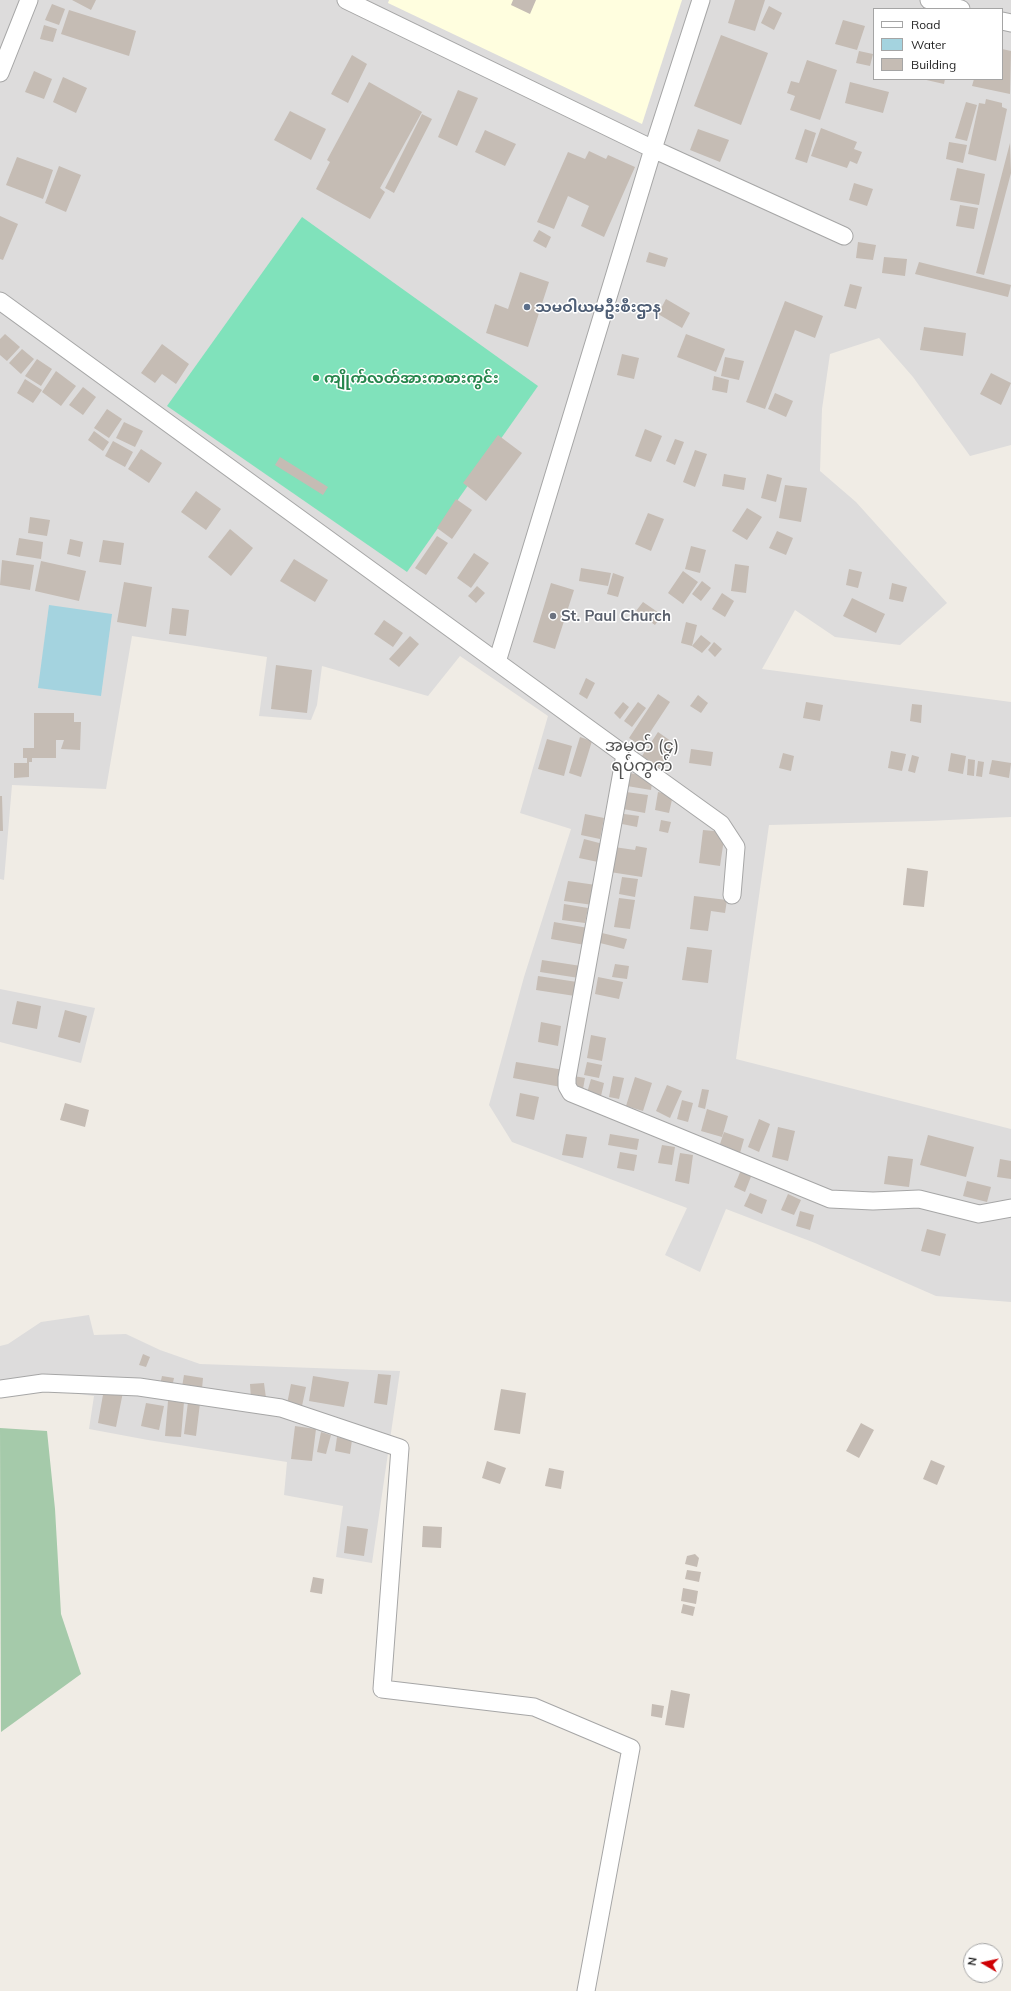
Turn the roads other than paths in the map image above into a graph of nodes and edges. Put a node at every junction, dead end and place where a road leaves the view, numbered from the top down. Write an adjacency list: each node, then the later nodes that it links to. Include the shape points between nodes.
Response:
1 (29, 0): 6 (street)
2 (701, 0): 7 (street)
3 (929, 0): 5 (street)
4 (354, 2): 7 (street)
5 (957, 8)
6 (0, 73)
7 (653, 149): 8 (street); 10 (street)
8 (844, 236)
9 (0, 301): 10 (street)
10 (497, 662): 11 (street)
11 (624, 755): 12 (street, via 721,824 736,847); 13 (street, via 567,1078 567,1086 571,1093 830,1200 919,1199 980,1214)
12 (732, 895)
13 (1011, 1208)
14 (0, 1389): 15 (street, via 43,1383 163,1390 281,1408 400,1448 382,1689 534,1707 631,1748)
15 (586, 1991)

